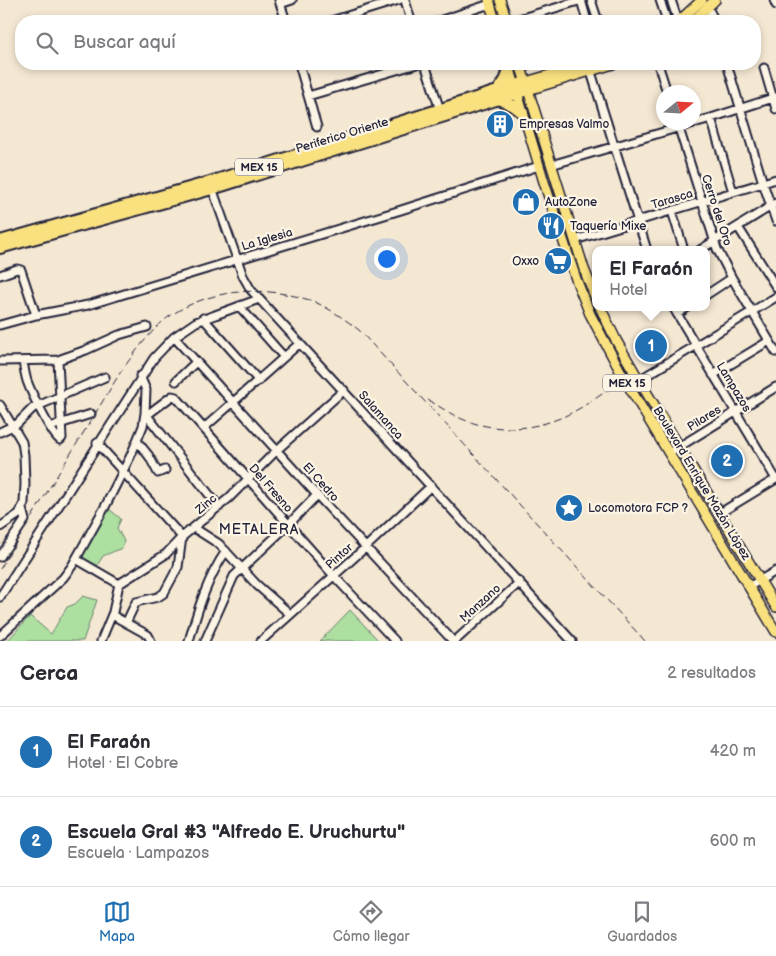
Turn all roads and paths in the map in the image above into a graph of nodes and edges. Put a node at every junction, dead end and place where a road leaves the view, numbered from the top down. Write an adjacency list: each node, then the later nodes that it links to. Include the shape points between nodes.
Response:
1 (292, 0): 12 (street)
2 (399, 0): 17 (street)
3 (405, 0): 18 (street)
4 (500, 0): 21 (main road)
5 (581, 0): 22 (street); 23 (street)
6 (591, 0): 24 (street)
7 (660, 0): 25 (street)
8 (671, 0): 26 (street)
9 (702, 0): 27 (main road)
10 (715, 0): 15 (main road)
11 (774, 0): 14 (street)
12 (280, 2): 16 (street)
13 (489, 2): 19 (street); 20 (main road)
14 (776, 5)
15 (708, 8): 28 (main road); 29 (street)
16 (284, 15)
17 (350, 15)
18 (410, 15)
19 (455, 15)
20 (493, 15)
21 (505, 15)
22 (532, 15)
23 (586, 15)
24 (596, 15)
25 (665, 15)
26 (676, 15)
27 (685, 15)
28 (700, 15)
29 (712, 15)
30 (764, 68): 46 (street)
31 (302, 70): 45 (street)
32 (397, 70): 45 (street)
33 (427, 70): 49 (street)
34 (508, 70): 44 (highway)
35 (510, 70): 43 (main road, Boulevard Enrique Mazón López / MEX 15)
36 (522, 70): 42 (main road)
37 (582, 70): 42 (main road)
38 (590, 70): 56 (street)
39 (660, 70): 41 (street)
40 (730, 70): 47 (street)
41 (665, 85)
42 (527, 86): 43 (highway, Periferico Oriente); 57 (main road)
43 (516, 90): 44 (highway, Periferico Oriente / MEX 15); 50 (main road, Boulevard Enrique Mazón López / MEX 15)
44 (498, 95): 49 (highway, Periferico Oriente / MEX 15); 50 (highway)
45 (308, 96): 53 (street)
46 (774, 97): 47 (street); 48 (street)
47 (740, 108): 51 (street); 60 (street)
48 (776, 109)
49 (441, 113): 61 (highway, Periferico Oriente / MEX 15)
50 (523, 113): 58 (main road, Boulevard Enrique Mazón López / MEX 15)
51 (711, 118): 52 (street); 62 (street)
52 (701, 120)
53 (316, 127)
54 (663, 130): 56 (street)
55 (679, 130): 63 (street, Cerro del Oro)
56 (614, 146): 57 (street); 67 (street)
57 (551, 165): 69 (main road)
58 (539, 166): 76 (street, La Iglesia); 89 (main road, Boulevard Enrique Mazón López / MEX 15)
59 (776, 179): 60 (street, Tarasca)
60 (763, 183): 62 (street, Tarasca); 64 (street)
61 (211, 185): 70 (highway, Periferico Oriente / MEX 15); 75 (highway, Periferico Oriente / MEX 15); 76 (street, Salamanca)
62 (733, 192): 63 (street, Tarasca)
63 (701, 202): 65 (street, Tarasca); 71 (street, Cerro del Oro)
64 (773, 205): 66 (street); 68 (street)
65 (672, 211): 67 (street, Tarasca); 73 (street)
66 (776, 221)
67 (637, 222): 69 (street, Tarasca); 72 (street)
68 (738, 227): 71 (street); 79 (street)
69 (575, 240): 80 (main road)
70 (0, 241)
71 (714, 241): 74 (street); 78 (street, Cerro del Oro)
72 (646, 246)
73 (683, 246)
74 (706, 246)
75 (0, 248)
76 (237, 260): 83 (street, Salamanca, via 246,282); 90 (street, La Iglesia, via 88,305)
77 (0, 275): 90 (street, via 19,269)
78 (732, 278): 81 (street); 88 (street, Cerro del Oro)
79 (776, 287)
80 (592, 288)
81 (710, 292)
82 (776, 297): 88 (street)
83 (259, 299): 84 (street); 96 (street, Salamanca)
84 (239, 306): 91 (street); 99 (street)
85 (596, 311): 89 (street)
86 (602, 311): 108 (main road, Boulevard Enrique Mazón López / MEX 15)
87 (676, 311): 97 (street, Lampazos)
88 (752, 311): 95 (street, Cerro del Oro); 97 (street)
89 (590, 314): 128 (main road, Boulevard Enrique Mazón López / MEX 15)
90 (36, 315): 92 (street, La Iglesia)
91 (203, 318): 94 (street); 107 (street)
92 (0, 325)
93 (147, 327): 100 (street)
94 (174, 337): 103 (street, El Cedro); 105 (street)
95 (769, 341): 98 (street, Cerro del Oro); 104 (street)
96 (300, 342): 99 (street); 111 (street, Salamanca)
97 (696, 345): 104 (street, Lampazos); 108 (street)
98 (776, 352)
99 (284, 357): 107 (street)
100 (58, 360): 102 (street); 112 (street)
101 (0, 361): 102 (street)
102 (23, 361): 115 (street, via 27,380)
103 (196, 362): 109 (street); 113 (street, El Cedro)
104 (713, 374): 116 (street, Lampazos)
105 (140, 376): 118 (street, via 146,390); 125 (street)
106 (105, 377): 112 (street)
107 (259, 380): 113 (street)
108 (639, 380): 126 (main road, Boulevard Enrique Mazón López / MEX 15)
109 (176, 381)
110 (776, 387): 116 (street, Pilares)
111 (344, 390): 127 (street, Zinc); 133 (street, Salamanca)
112 (60, 396): 115 (street); 119 (street)
113 (234, 403): 122 (street); 127 (street, El Cedro)
114 (0, 405): 120 (street)
115 (39, 406): 120 (street); 121 (street)
116 (736, 411): 126 (street, Pilares); 131 (street, Lampazos)
117 (91, 414): 119 (street)
118 (146, 414): 122 (street, Del Fresno, via 174,396); 124 (street); 135 (street)
119 (60, 423): 121 (street); 121 (street, via 60,440)
120 (11, 426): 123 (street); 136 (street, via 22,442 24,455)
121 (50, 427)
122 (204, 428): 132 (street, Del Fresno)
123 (0, 432)
124 (137, 440): 129 (street); 130 (street, via 158,473)
125 (97, 443): 129 (street); 153 (street)
126 (680, 447): 128 (street, Pilares); 137 (main road, Boulevard Enrique Mazón López / MEX 15)
127 (277, 450): 132 (street, Zinc); 134 (street, El Cedro)
128 (669, 453): 152 (main road, Boulevard Enrique Mazón López / MEX 15)
129 (123, 470): 141 (street); 145 (street)
130 (166, 470)
131 (776, 479): 137 (street)
132 (248, 480): 135 (street, Zinc); 138 (street, Del Fresno)
133 (431, 486): 142 (street, Pintor); 150 (street, Salamanca)
134 (316, 495): 138 (street); 142 (street, El Cedro)
135 (219, 507): 140 (street, Zinc)
136 (22, 508): 139 (street, via 17,516); 144 (street, via 25,520)
137 (720, 513): 149 (main road, Boulevard Enrique Mazón López / MEX 15)
138 (288, 525): 146 (street); 148 (street, Del Fresno)
139 (0, 527)
140 (194, 528): 141 (street, Zinc); 143 (street)
141 (182, 537): 151 (street, Zinc, via 160,559); 157 (street, via 178,567 164,593 136,602)
142 (366, 547): 148 (street, Pintor); 166 (street, El Cedro)
143 (226, 551): 146 (street); 162 (street, via 201,598)
144 (0, 557)
145 (76, 559): 151 (street); 159 (street, via 63,578)
146 (242, 568): 155 (street); 163 (street, via 232,580)
147 (776, 571): 149 (street)
148 (334, 576): 155 (street, Pintor); 165 (street, Del Fresno)
149 (760, 581): 152 (street); 154 (main road, Boulevard Enrique Mazón López / MEX 15)
150 (520, 582): 166 (street, Manzano); 167 (street, Salamanca)
151 (120, 584): 156 (street)
152 (750, 586): 158 (main road, Boulevard Enrique Mazón López / MEX 15)
153 (0, 597)
154 (776, 608)
155 (290, 614): 164 (street, Pintor)
156 (112, 615): 157 (street); 160 (street)
157 (126, 623): 161 (street, via 148,635)
158 (776, 632)
159 (0, 636)
160 (101, 641)
161 (151, 641)
162 (189, 641)
163 (205, 641)
164 (261, 641)
165 (395, 641)
166 (454, 641)
167 (572, 641)

